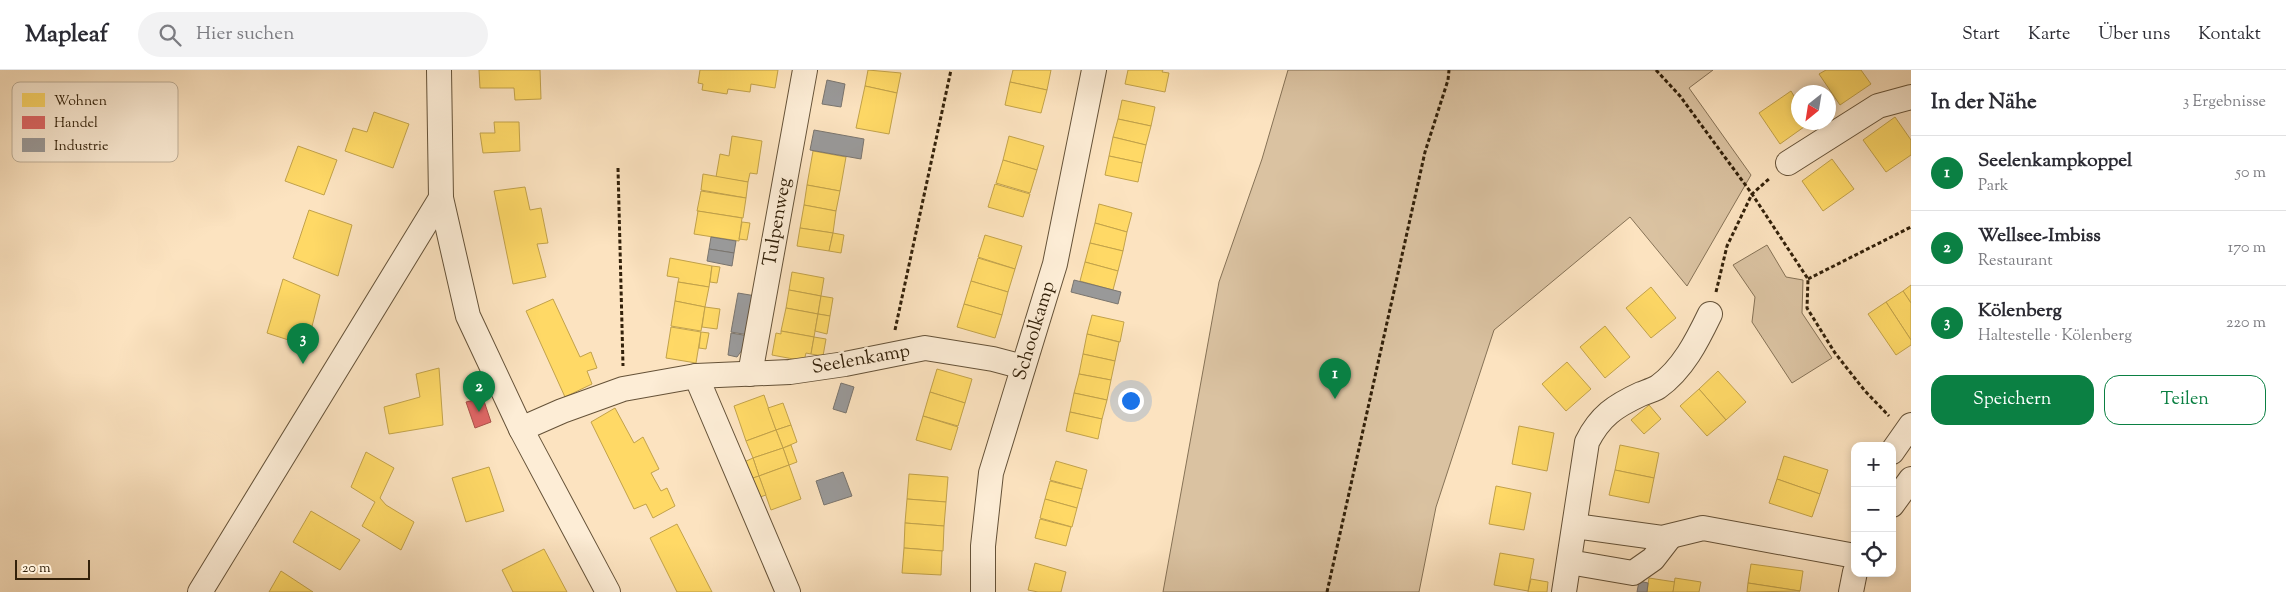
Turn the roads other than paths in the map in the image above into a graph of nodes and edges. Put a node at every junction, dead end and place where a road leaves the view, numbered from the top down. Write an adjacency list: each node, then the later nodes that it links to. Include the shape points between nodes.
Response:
1 (438, 70): 6 (street)
2 (805, 70): 9 (street, Tulpenweg)
3 (1094, 70): 8 (street, Schoolkamp, via 1056,264)
4 (1911, 97): 5 (street, via 1878,106)
5 (1788, 163)
6 (441, 198): 12 (street, via 468,316); 21 (street)
7 (1710, 314): 16 (street, via 1691,351 1676,371 1658,387 1608,412 1596,425 1587,442)
8 (1024, 367): 9 (street, Seelenkamp, via 925,348 790,372); 24 (street, Schoolkamp, via 991,473 983,546)
9 (750, 374): 10 (street, Seelenkamp)
10 (696, 376): 12 (street, Seelenkamp, via 623,389); 23 (street)
11 (1908, 428): 13 (street)
12 (521, 429): 22 (street)
13 (1896, 446)
14 (1911, 479): 15 (street)
15 (1896, 499)
16 (1575, 526): 17 (street); 19 (street)
17 (1670, 537): 18 (street, via 1704,528); 19 (street, via 1653,559 1633,573)
18 (1851, 555)
19 (1569, 562): 25 (street)
20 (1854, 577): 26 (street)
21 (200, 592)
22 (608, 592)
23 (788, 592)
24 (983, 592)
25 (1564, 592)
26 (1851, 592)

